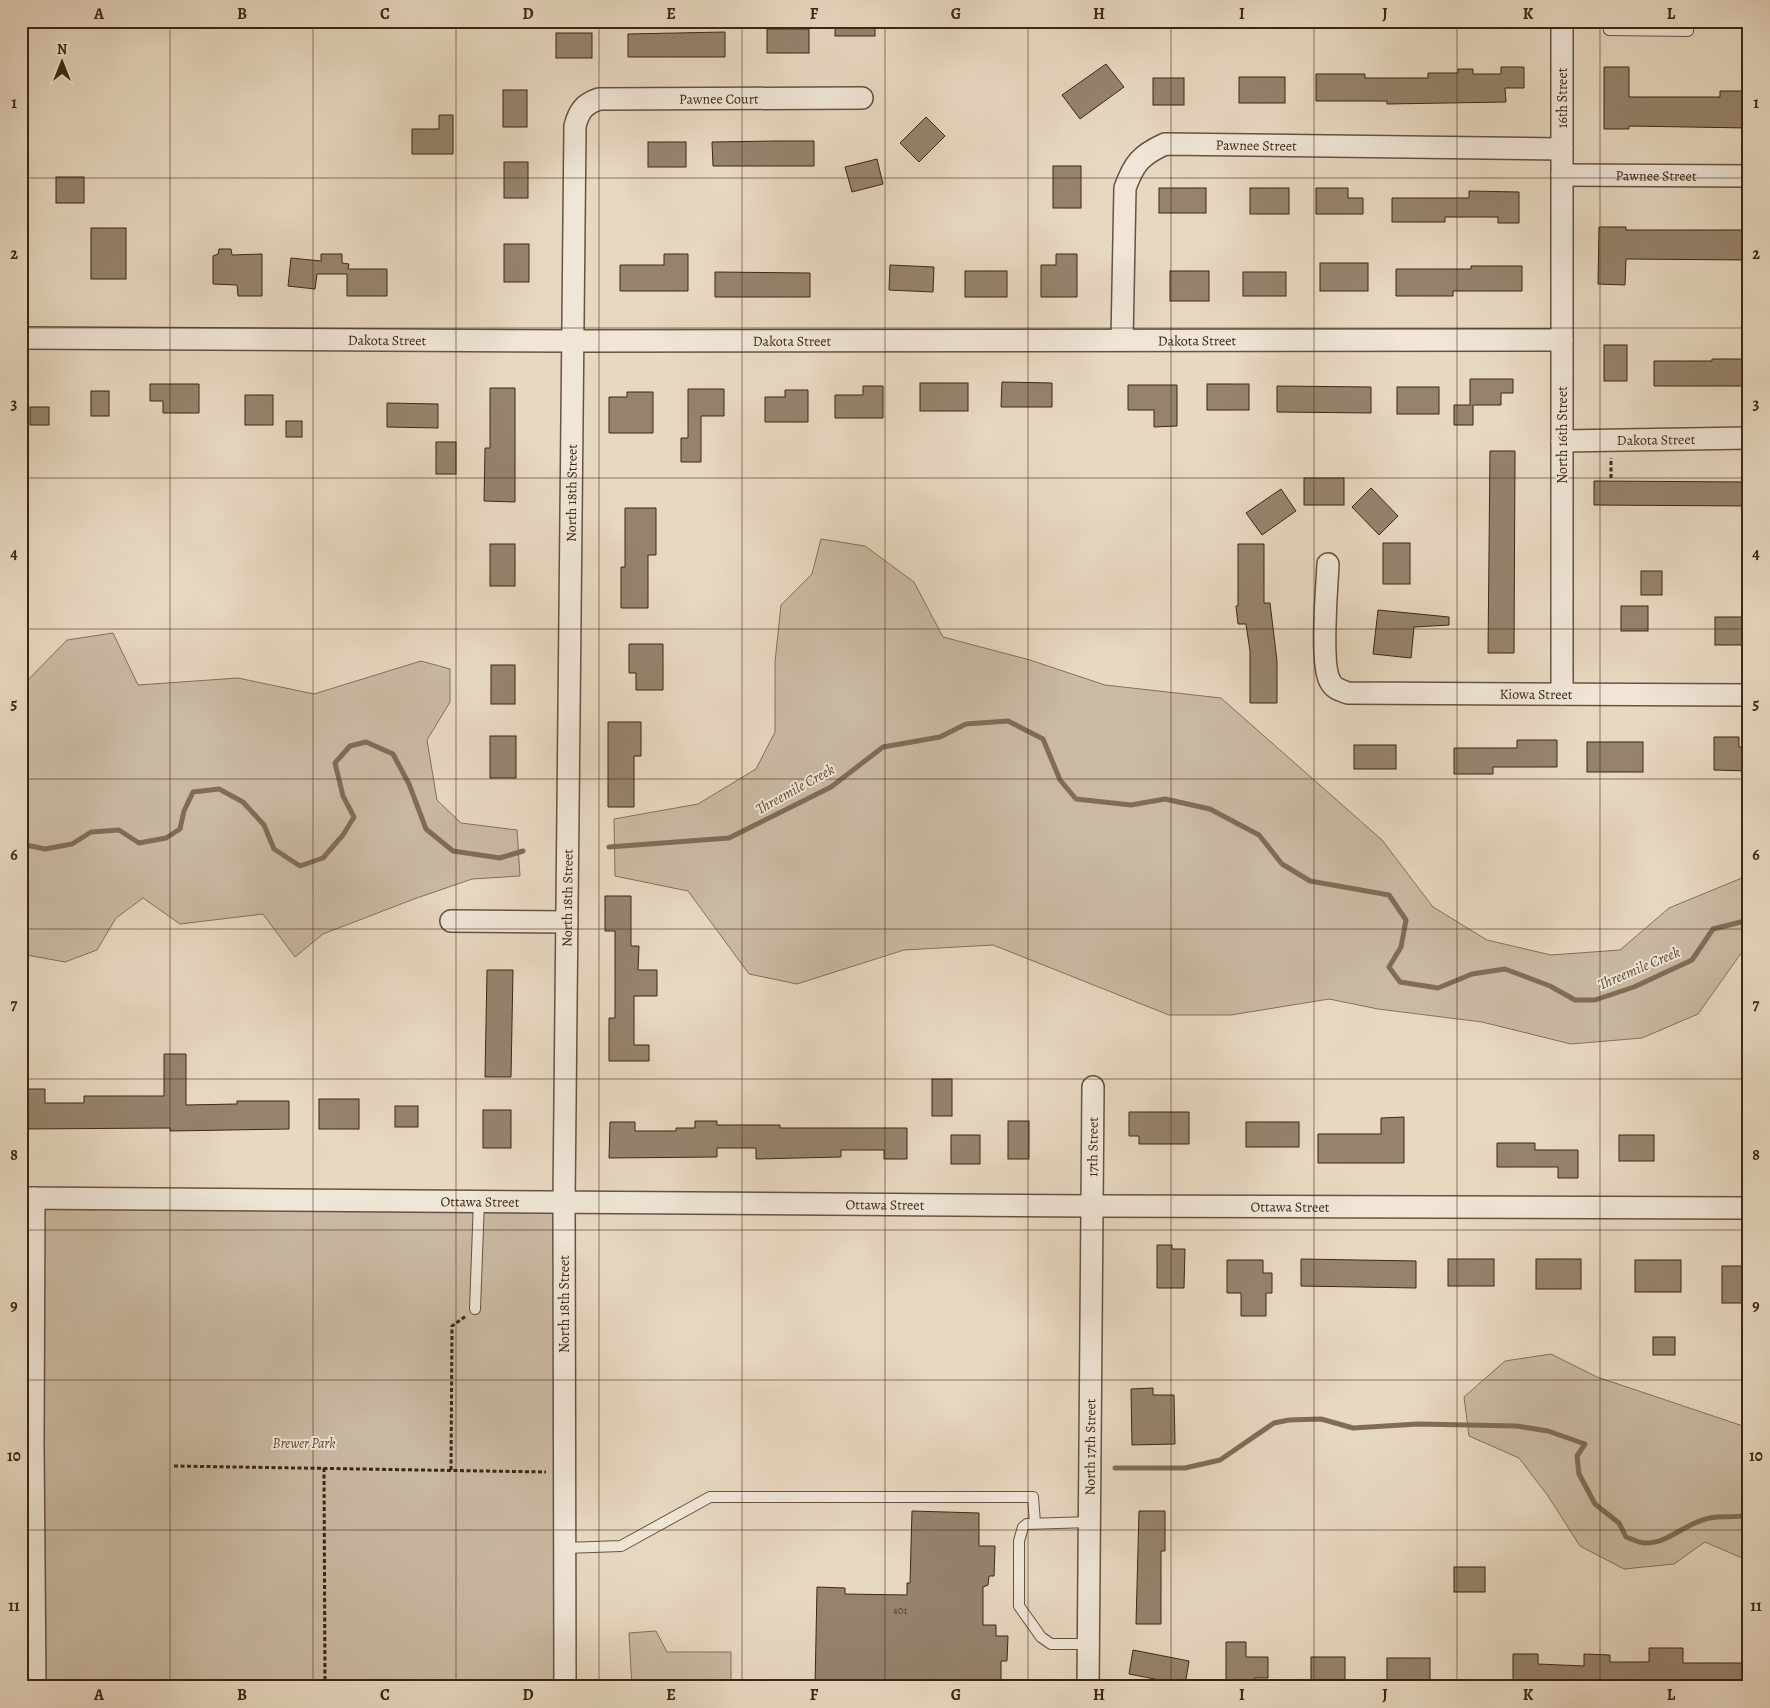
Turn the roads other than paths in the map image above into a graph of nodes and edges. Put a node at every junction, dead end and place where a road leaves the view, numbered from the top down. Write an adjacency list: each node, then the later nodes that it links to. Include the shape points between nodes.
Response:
1 (1562, 21): 6 (street, 16th Street)
2 (1610, 21): 3 (lane, via 1610,30 1688,31)
3 (1688, 21)
4 (862, 98): 5 (street, Pawnee Court, via 599,99 588,102)
5 (579, 111): 12 (street, North 18th Street, via 573,154)
6 (1562, 149): 7 (street, 16th Street); 10 (street, Pawnee Street, via 1166,144 1146,153 1132,168 1125,188)
7 (1562, 176): 8 (street, Pawnee Street); 11 (street, North 16th Street)
8 (1749, 176)
9 (21, 338): 12 (street, Dakota Street)
10 (1122, 340): 11 (street, Dakota Street); 12 (street, Dakota Street)
11 (1562, 340): 14 (street, North 16th Street)
12 (572, 341): 19 (street, North 18th Street)
13 (1749, 438): 14 (street, Dakota Street)
14 (1562, 441): 16 (street, North 16th Street)
15 (1328, 564): 16 (street, Kiowa Street, via 1326,662 1328,679 1336,689 1348,693)
16 (1562, 694): 17 (street, Kiowa Street)
17 (1749, 695)
18 (451, 921): 19 (street)
19 (567, 922): 23 (street, North 18th Street)
20 (1093, 1088): 24 (street, 17th Street)
21 (28, 1198): 22 (street, Ottawa Street); 27 (street)
22 (479, 1201): 23 (street, Ottawa Street); 26 (lane)
23 (564, 1201): 24 (street, Ottawa Street); 30 (street, North 18th Street)
24 (1090, 1206): 25 (street, Ottawa Street); 28 (street, North 17th Street)
25 (1749, 1208)
26 (475, 1309)
27 (27, 1444): 32 (street)
28 (1090, 1522): 29 (lane); 31 (street, North 17th Street)
29 (1035, 1523): 30 (lane, via 1033,1497 710,1497 621,1546); 31 (lane, via 1023,1527 1019,1542 1019,1606 1041,1637 1051,1644)
30 (565, 1548): 33 (street, North 18th Street)
31 (1089, 1644): 34 (street, North 17th Street)
32 (35, 1687)
33 (565, 1687)
34 (1088, 1687)

